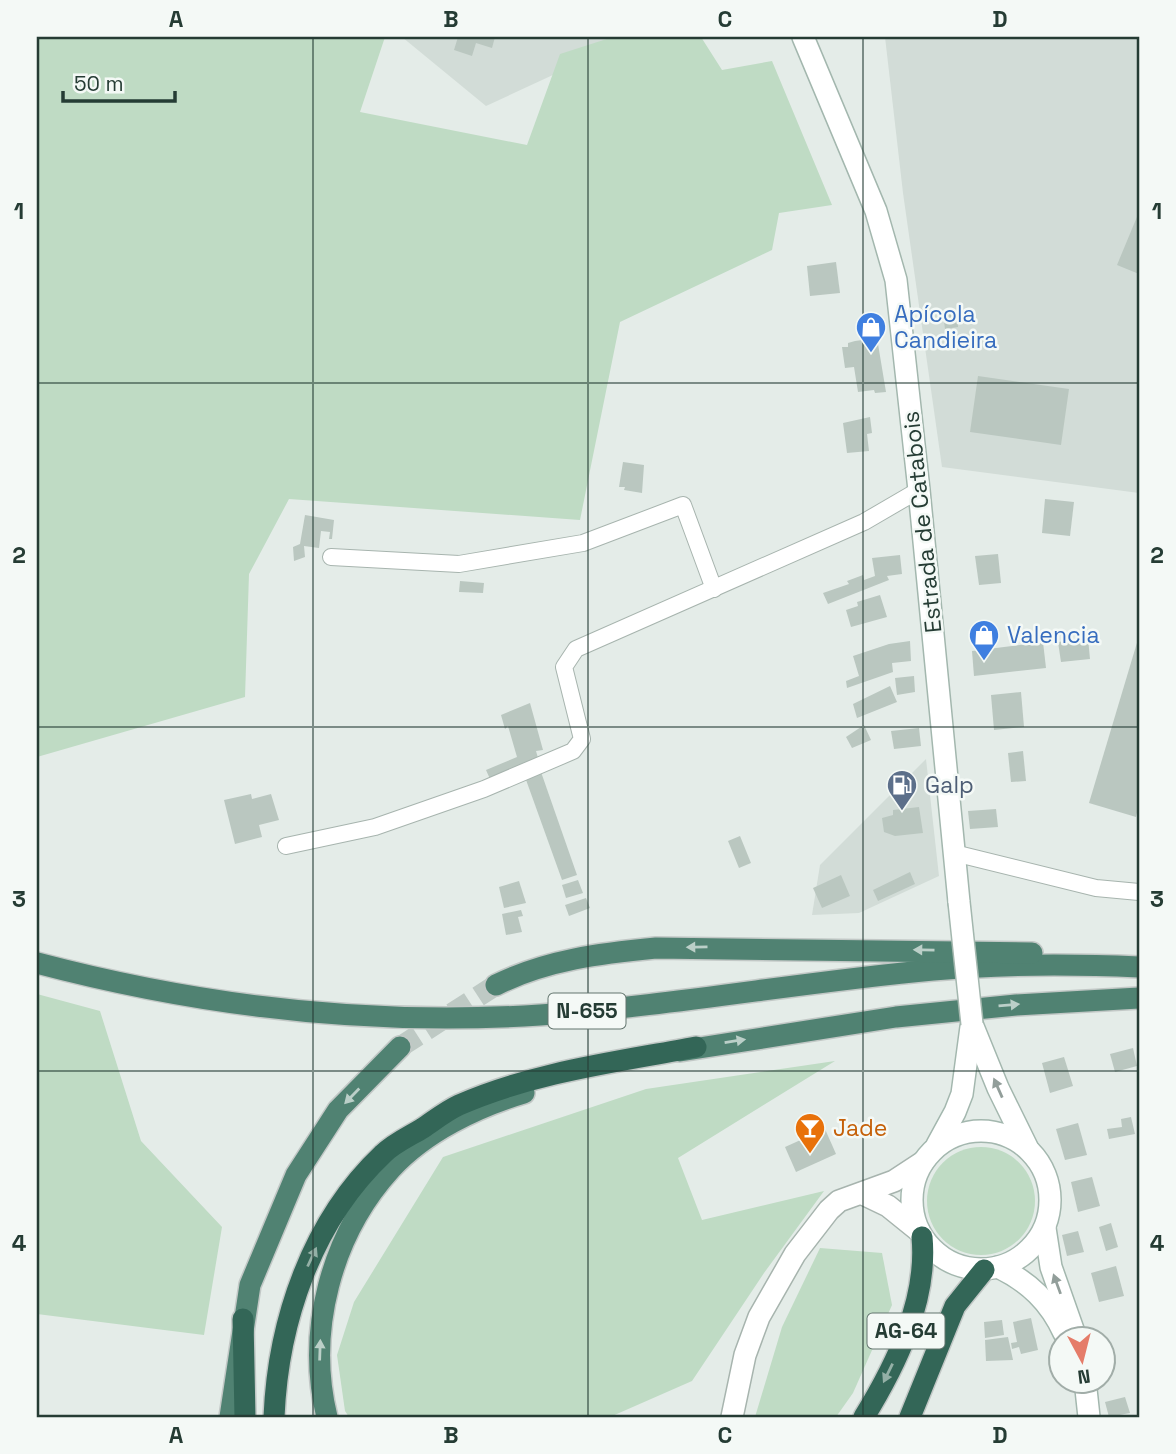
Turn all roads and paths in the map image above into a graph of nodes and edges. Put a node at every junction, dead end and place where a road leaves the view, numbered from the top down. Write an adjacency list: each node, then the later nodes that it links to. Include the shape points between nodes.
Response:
1 (803, 37): 2 (main road, Estrada de Catabois, via 888,245 900,309)
2 (919, 490): 4 (street, via 864,522); 6 (main road, Estrada de Catabois)
3 (331, 557): 4 (street, via 459,564 583,543 684,505)
4 (714, 589): 5 (street, via 576,649 564,667 582,739 573,751 484,789 375,827)
5 (286, 846)
6 (954, 853): 7 (street, via 1096,888); 13 (main road, Estrada de Catabois, bridge)
7 (1139, 892)
8 (1139, 958): 11 (highway, one-way to 11, via 986,951 656,948 596,954 517,974)
9 (37, 963): 10 (highway, N-655, via 142,987 267,1007 451,1018 595,1011 935,970 1026,965)
10 (1139, 967)
11 (496, 985)
12 (1139, 998): 15 (highway, one-way to 12, via 896,1017 1016,1004)
13 (972, 1024): 16 (main road, one-way to 13); 17 (main road, via 962,1094)
14 (400, 1046): 22 (highway, one-way to 22, via 338,1110 296,1175 250,1285)
15 (696, 1047): 29 (highway, one-way to 15, via 282,1342 309,1261 330,1221 384,1152 457,1106 502,1089 548,1075); 30 (highway, one-way to 15, via 319,1346 330,1280 354,1223 392,1168 422,1142 500,1100)
16 (1028, 1149): 17 (main road, via 992,1132 972,1132 953,1137); 19 (main road, via 1046,1176 1050,1194)
17 (929, 1155): 18 (main road, via 894,1181); 20 (main road, via 915,1178 912,1196)
18 (863, 1194): 20 (main road, via 888,1206); 31 (main road, via 829,1210 795,1254 759,1317 745,1355)
19 (1045, 1228): 21 (main road, via 1019,1259); 24 (main road, one-way to 19, via 1051,1267)
20 (920, 1234): 21 (main road, via 949,1262 966,1268); 32 (highway, AG-64, one-way to 32, via 923,1275 911,1317)
21 (991, 1268): 23 (main road, via 1029,1285); 33 (highway, AG-64, via 955,1306)
22 (243, 1319): 27 (highway); 28 (highway)
23 (1059, 1324)
24 (1071, 1324)
25 (1085, 1394): 26 (main road)
26 (1089, 1413)
27 (230, 1417)
28 (246, 1417)
29 (274, 1417)
30 (327, 1417)
31 (732, 1417)
32 (864, 1417)
33 (910, 1417)

